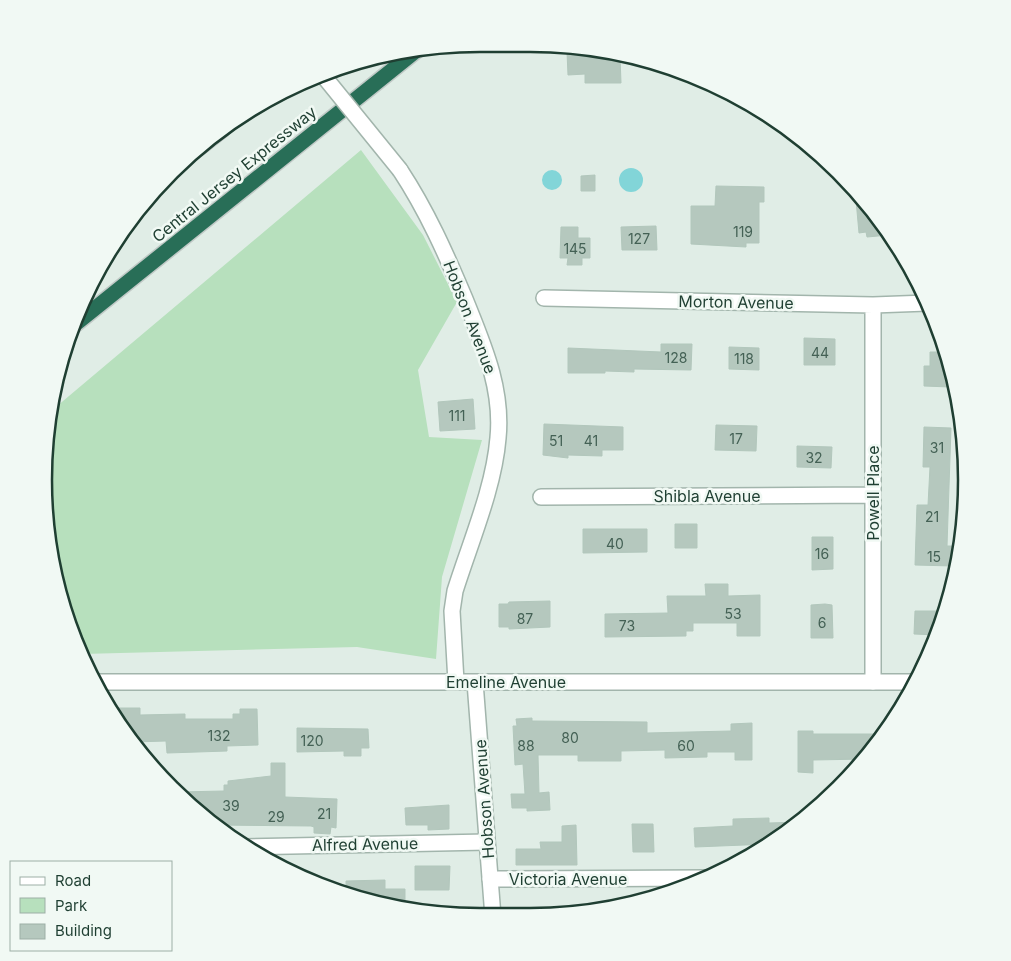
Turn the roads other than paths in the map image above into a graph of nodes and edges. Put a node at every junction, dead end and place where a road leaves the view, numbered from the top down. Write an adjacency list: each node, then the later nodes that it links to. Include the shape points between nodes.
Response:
1 (404, 60): 3 (highway, Central Jersey Expressway)
2 (328, 81): 12 (street, Hobson Avenue, bridge, via 400,170 420,200 440,238 489,358 498,401 498,437 493,469 455,591 452,611)
3 (132, 278): 7 (highway, Central Jersey Expressway); 8 (highway)
4 (544, 298): 6 (street, Morton Avenue)
5 (920, 303): 6 (street, Morton Avenue)
6 (873, 304): 9 (street, Powell Place)
7 (86, 316)
8 (82, 325)
9 (873, 495): 10 (street, Shibla Avenue); 14 (street, Powell Place)
10 (540, 497)
11 (104, 682): 12 (street, Emeline Avenue)
12 (456, 682): 13 (street, Emeline Avenue)
13 (475, 682): 14 (street, Emeline Avenue); 16 (street, Hobson Avenue)
14 (873, 682): 15 (street, Emeline Avenue)
15 (908, 682)
16 (487, 842): 17 (street, Alfred Avenue); 19 (street, Hobson Avenue)
17 (258, 846)
18 (689, 878): 19 (street, Victoria Avenue)
19 (490, 879): 20 (street, Hobson Avenue)
20 (492, 908)

